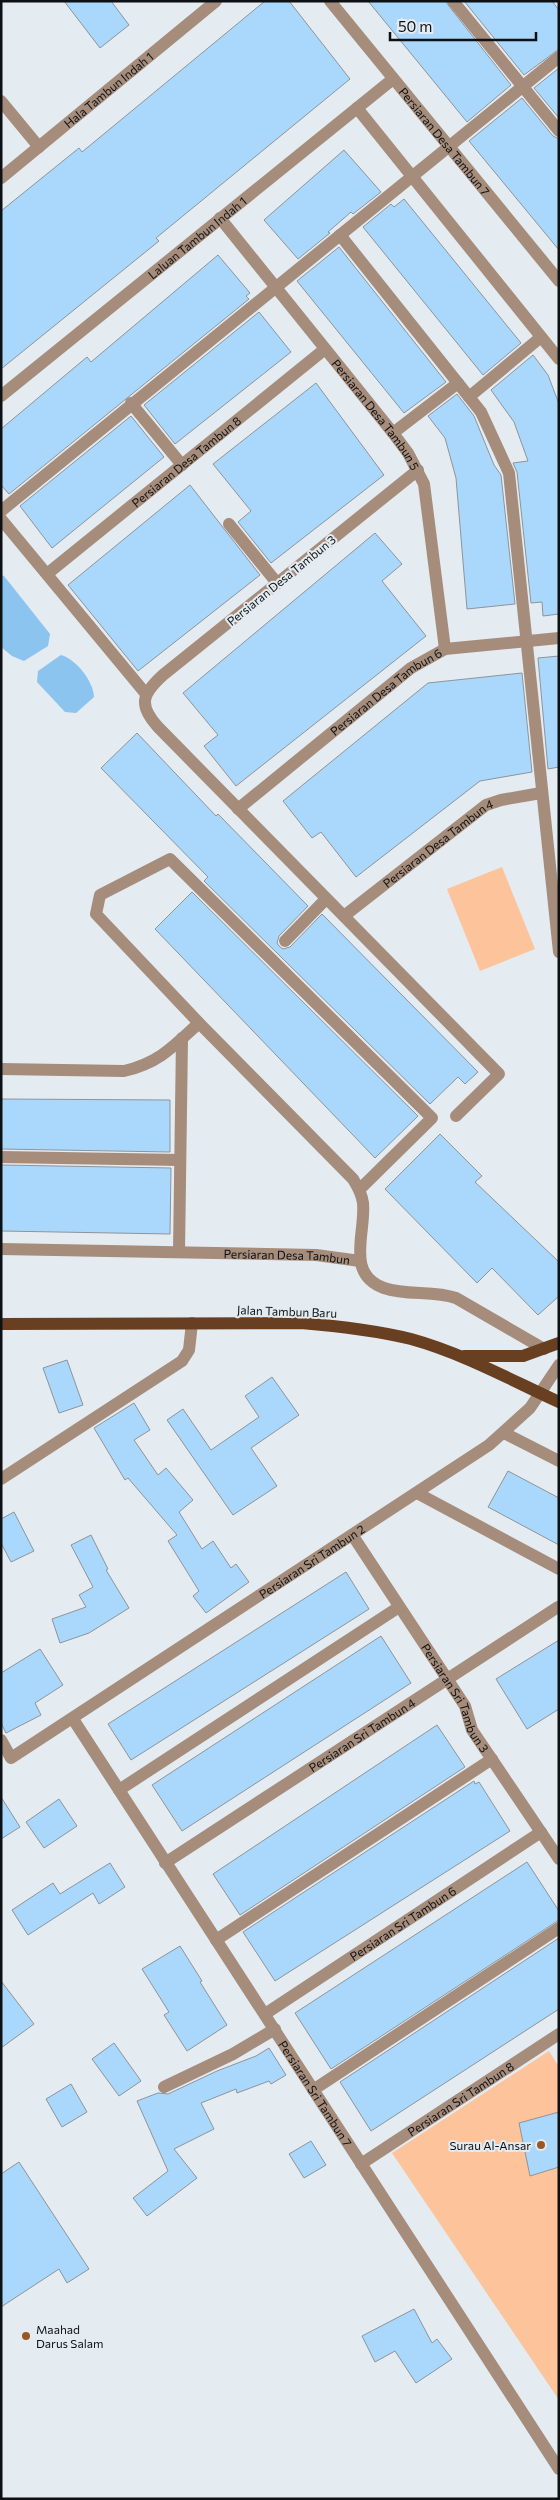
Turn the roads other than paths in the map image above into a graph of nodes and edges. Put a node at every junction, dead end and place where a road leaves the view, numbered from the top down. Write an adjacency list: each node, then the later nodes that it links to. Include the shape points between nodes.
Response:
1 (216, 1): 11 (street, Hala Tambun Indah 1)
2 (330, 1): 5 (street, Persiaran Desa Tambun 7)
3 (453, 1): 6 (street)
4 (559, 57): 6 (street)
5 (393, 79): 8 (street, Laluan Tambun Indah 1); 10 (street, Persiaran Desa Tambun 7)
6 (522, 86): 9 (street); 10 (street)
7 (1, 102): 11 (street)
8 (357, 108): 12 (street); 14 (street, Laluan Tambun Indah 1)
9 (559, 131)
10 (448, 146): 12 (street); 16 (street, Persiaran Desa Tambun 7)
11 (39, 147): 13 (street, Hala Tambun Indah 1)
12 (412, 176): 15 (street); 18 (street)
13 (1, 178)
14 (220, 218): 17 (street, Persiaran Desa Tambun 5); 22 (street, Laluan Tambun Indah 1)
15 (340, 234): 17 (street); 21 (street)
16 (559, 281)
17 (275, 286): 19 (street, Persiaran Desa Tambun 5); 24 (street)
18 (541, 337): 20 (street); 23 (street)
19 (325, 349): 25 (street, Persiaran Desa Tambun 5); 26 (street, Persiaran Desa Tambun 8)
20 (559, 360)
21 (458, 383): 23 (street); 25 (street)
22 (1, 396)
23 (469, 397): 34 (street, via 489,426 509,473)
24 (131, 404): 26 (street); 28 (street)
25 (393, 433): 27 (street, Persiaran Desa Tambun 5)
26 (182, 465): 31 (street, Persiaran Desa Tambun 8)
27 (418, 470): 32 (street, Persiaran Desa Tambun 3); 35 (street, Persiaran Desa Tambun 5, via 428,499)
28 (1, 511)
29 (1, 519): 31 (street)
30 (229, 524): 32 (street)
31 (47, 574): 36 (street)
32 (277, 583): 36 (street, Persiaran Desa Tambun 3, via 163,675)
33 (559, 638): 34 (street, Persiaran Desa Tambun 6)
34 (525, 640): 35 (street, Persiaran Desa Tambun 6); 37 (street)
35 (445, 649): 38 (street, Persiaran Desa Tambun 6, via 411,668)
36 (146, 694): 38 (street, via 144,702 150,718)
37 (541, 793): 39 (street); 41 (street, Persiaran Desa Tambun 4, via 486,805)
38 (238, 809): 40 (street)
39 (555, 885): 43 (street)
40 (326, 899): 41 (street); 42 (street)
41 (344, 916): 47 (street, via 499,1074)
42 (285, 941)
43 (559, 952)
44 (199, 1023): 45 (street); 50 (street); 50 (street, via 96,914 100,895 170,859 432,1118)
45 (182, 1038): 46 (street, via 156,1061 124,1071); 49 (street)
46 (1, 1069)
47 (456, 1116)
48 (1, 1157): 49 (street)
49 (180, 1160): 52 (street)
50 (360, 1189): 53 (street, via 364,1213)
51 (1, 1249): 52 (street, Persiaran Desa Tambun)
52 (179, 1252): 53 (street, Persiaran Desa Tambun, via 316,1254)
53 (360, 1261): 57 (street, Persiaran Desa Tambun, via 364,1272 383,1288 397,1292 442,1293 456,1298)
54 (192, 1323): 55 (main road, Jalan Tambun Baru); 58 (main road, Jalan Tambun Baru, via 301,1323 342,1327 413,1340); 64 (street, via 189,1350 182,1361)
55 (1, 1324)
56 (559, 1342): 57 (main road)
57 (544, 1349): 58 (main road, via 523,1356)
58 (456, 1355): 60 (main road, Jalan Tambun Baru)
59 (559, 1365): 60 (street, Persiaran Sri Tambun 2)
60 (541, 1394): 61 (main road, Jalan Tambun Baru); 62 (street, Persiaran Sri Tambun 2)
61 (559, 1402)
62 (504, 1433): 63 (street); 65 (street, Persiaran Sri Tambun 2)
63 (559, 1461)
64 (1, 1479)
65 (417, 1493): 66 (street, Persiaran Sri Tambun 2); 67 (street)
66 (353, 1536): 68 (street, Persiaran Sri Tambun 3); 71 (street, Persiaran Sri Tambun 2)
67 (559, 1569)
68 (399, 1607): 70 (street, Persiaran Sri Tambun 3); 74 (street)
69 (558, 1607): 70 (street, Persiaran Sri Tambun 4)
70 (448, 1680): 73 (street, Persiaran Sri Tambun 3, via 465,1706 472,1730); 77 (street, Persiaran Sri Tambun 4)
71 (73, 1719): 72 (street, Persiaran Sri Tambun 2, via 11,1758); 74 (street, Persiaran Sri Tambun 7)
72 (1, 1740)
73 (492, 1759): 75 (street, Persiaran Sri Tambun 3); 79 (street)
74 (119, 1790): 77 (street, Persiaran Sri Tambun 7)
75 (541, 1832): 76 (street, Persiaran Sri Tambun 3); 80 (street, Persiaran Sri Tambun 6)
76 (559, 1859)
77 (165, 1863): 79 (street, Persiaran Sri Tambun 7)
78 (559, 1928): 84 (street)
79 (216, 1940): 80 (street, Persiaran Sri Tambun 7)
80 (265, 2014): 81 (street, Persiaran Sri Tambun 7)
81 (275, 2029): 83 (street, via 233,2054); 84 (street, Persiaran Sri Tambun 7)
82 (559, 2034): 85 (street, Persiaran Sri Tambun 8)
83 (164, 2087)
84 (313, 2090): 85 (street, Persiaran Sri Tambun 7)
85 (361, 2164): 86 (street, Persiaran Sri Tambun 7)
86 (554, 2451): 87 (street, Persiaran Sri Tambun 7)
87 (559, 2469)

